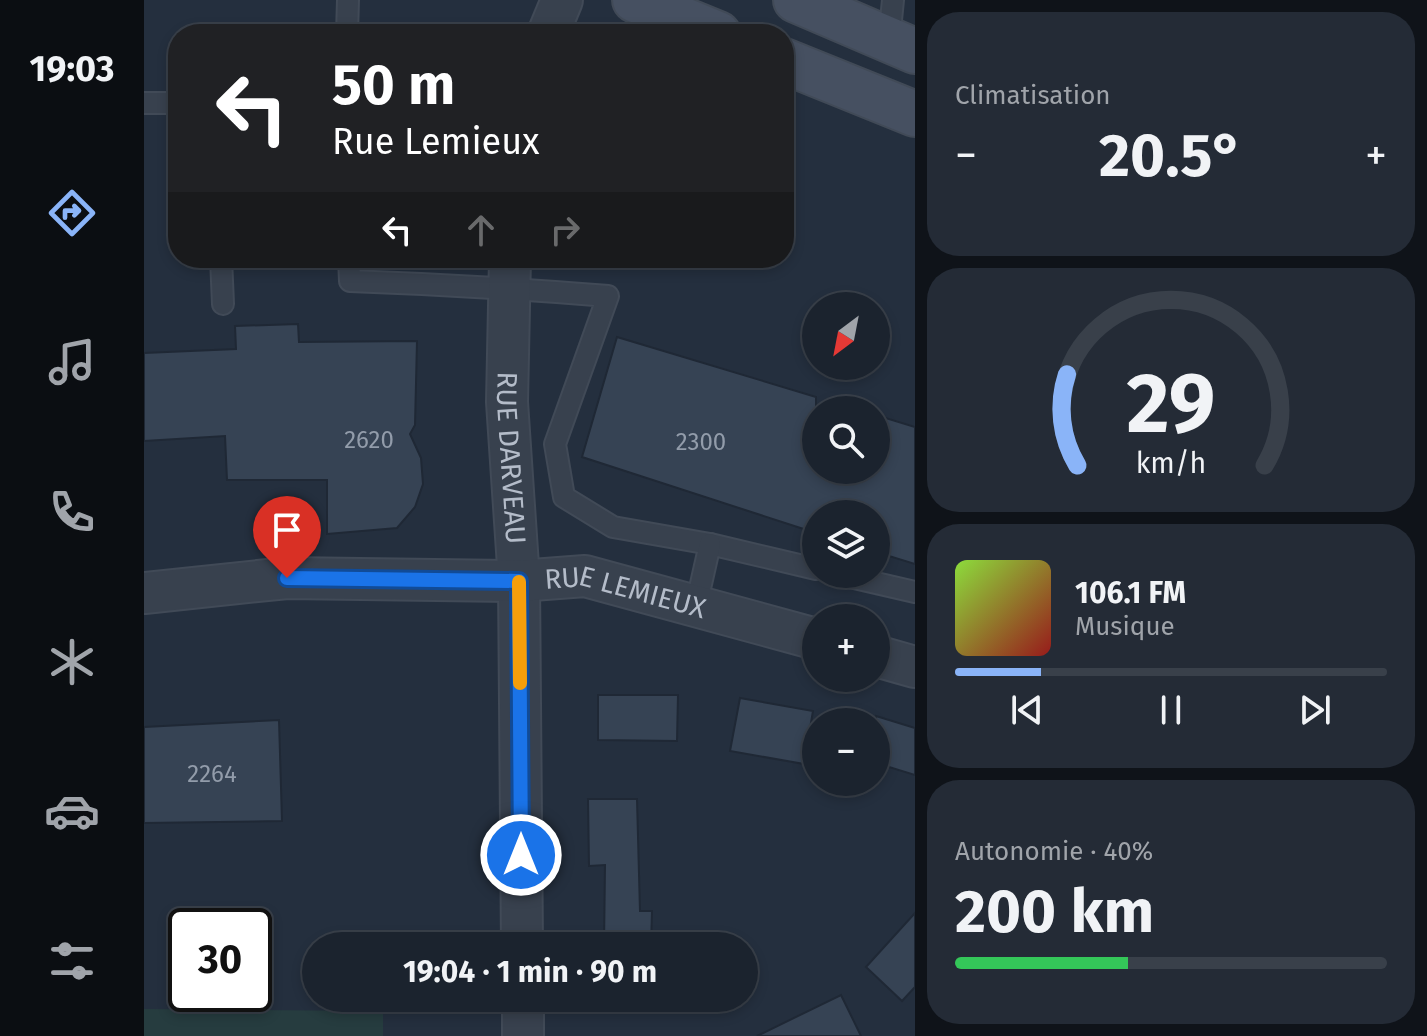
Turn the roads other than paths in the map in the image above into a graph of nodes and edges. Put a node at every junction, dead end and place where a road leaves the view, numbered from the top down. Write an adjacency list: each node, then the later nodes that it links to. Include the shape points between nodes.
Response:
1 (348, 0): 5 (lane)
2 (562, 0): 6 (street)
3 (635, 0): 7 (main road)
4 (796, 0): 8 (main road)
5 (347, 24)
6 (552, 24)
7 (694, 24)
8 (899, 30)
9 (794, 65): 12 (main road)
10 (144, 103): 11 (lane)
11 (168, 103)
12 (915, 114)
13 (221, 268): 16 (lane)
14 (349, 268): 15 (lane, via 350,281)
15 (510, 272): 17 (lane, via 546,293 608,296 555,444 564,497 613,527); 19 (street, RUE DARVEAU, via 507,402)
16 (223, 304)
17 (710, 544): 18 (lane); 23 (lane)
18 (802, 566)
19 (519, 581): 22 (street, RUE LEMIEUX, via 287,578); 23 (street, RUE LEMIEUX, via 585,576); 27 (street, RUE DARVEAU)
20 (890, 586): 21 (lane)
21 (915, 592)
22 (144, 593)
23 (696, 606): 24 (street, RUE LEMIEUX)
24 (802, 635)
25 (890, 660): 26 (street)
26 (915, 667)
27 (522, 932)
28 (523, 1012): 29 (street)
29 (523, 1036)

